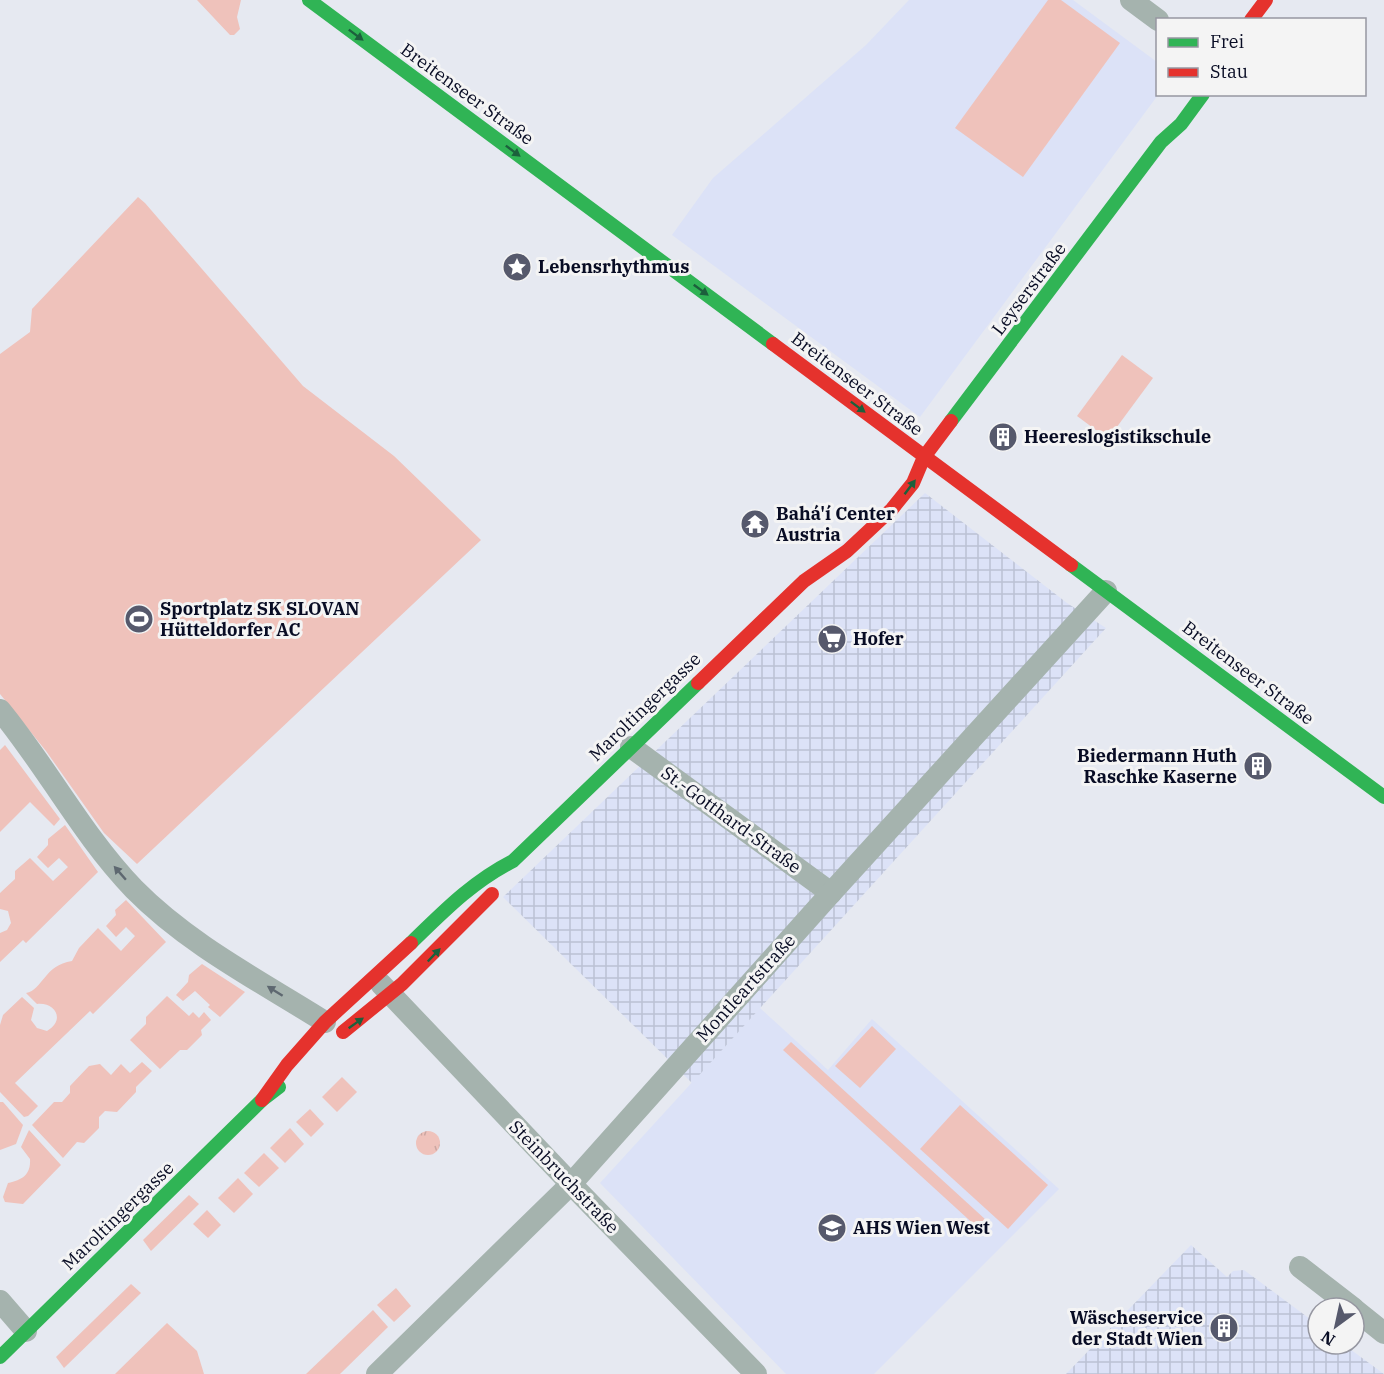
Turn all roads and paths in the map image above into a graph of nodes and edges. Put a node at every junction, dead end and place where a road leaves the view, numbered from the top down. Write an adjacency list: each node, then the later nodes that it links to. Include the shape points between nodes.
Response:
1 (309, 0): 9 (main road, Breitenseer Straße, one-way to 9)
2 (1131, 0): 5 (street)
3 (1266, 0): 4 (main road)
4 (1252, 18)
5 (1156, 19)
6 (1185, 96): 8 (main road, Leyserstraße, via 1170,116)
7 (1202, 96): 8 (main road, Leyserstraße, via 1181,124)
8 (1161, 142): 9 (main road, Leyserstraße)
9 (924, 457): 10 (main road); 12 (main road, Maroltingergasse, one-way to 9, via 840,558 904,494 915,481); 13 (main road, Breitenseer Straße)
10 (907, 466)
11 (826, 548): 12 (main road, Maroltingergasse)
12 (804, 581): 15 (main road, Maroltingergasse)
13 (1106, 591): 16 (main road, Breitenseer Straße); 18 (street, Montleartstraße)
14 (0, 710): 21 (street, one-way to 14, via 176,926 136,891)
15 (631, 747): 17 (main road, Maroltingergasse); 18 (street, St.-Gotthard-Straße)
16 (1384, 797)
17 (513, 861): 19 (main road, Maroltingergasse, via 466,891); 20 (main road, Maroltingergasse, one-way to 17, via 498,888)
18 (831, 893): 24 (street, Montleartstraße)
19 (375, 978): 20 (street, Steinbruchstraße); 21 (main road, Maroltingergasse)
20 (392, 996): 21 (main road, Maroltingergasse, one-way to 20); 24 (street, Steinbruchstraße)
21 (329, 1031): 23 (main road, Maroltingergasse, via 287,1065)
22 (311, 1060): 23 (main road, Maroltingergasse)
23 (262, 1100): 29 (main road, Maroltingergasse)
24 (570, 1184): 32 (street, Montleartstraße); 33 (street, Steinbruchstraße)
25 (1300, 1267): 26 (street)
26 (1337, 1296)
27 (0, 1302): 29 (street)
28 (1366, 1319): 30 (street)
29 (26, 1331): 31 (main road, Maroltingergasse)
30 (1384, 1333)
31 (0, 1357)
32 (386, 1371)
33 (756, 1374)

